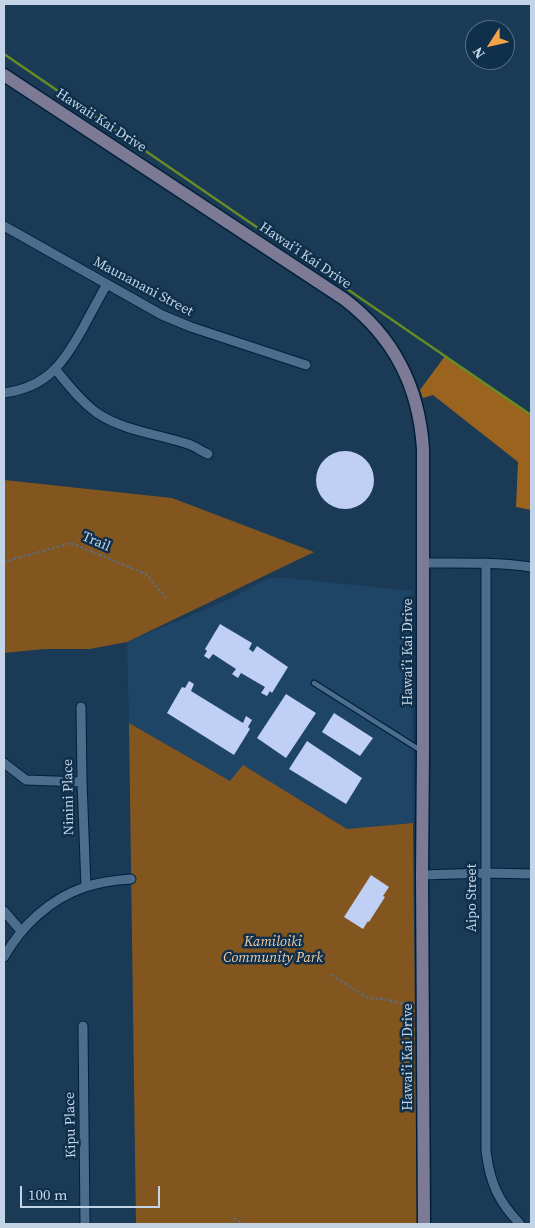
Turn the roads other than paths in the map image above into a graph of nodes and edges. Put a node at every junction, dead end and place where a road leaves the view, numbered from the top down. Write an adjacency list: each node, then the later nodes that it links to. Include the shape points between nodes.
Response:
1 (4, 75): 2 (main road, Hawaii Kai Drive)
2 (182, 192): 9 (main road, Hawai’i Kai Drive, via 344,299 368,319 397,357 408,378 420,416)
3 (4, 226): 4 (street, Maunanani Street)
4 (107, 284): 5 (street, Maunanani Street, via 176,321); 6 (street, via 70,351)
5 (306, 365)
6 (55, 369): 7 (street, via 28,387); 8 (street, via 84,402 106,418 123,426 190,444)
7 (4, 393)
8 (208, 454)
9 (423, 563): 10 (street); 14 (main road, Hawai’i Kai Drive)
10 (486, 563): 11 (street); 17 (street, Aipo Street)
11 (531, 567)
12 (314, 683): 14 (lane)
13 (81, 707): 16 (street, Ninini Place)
14 (423, 752): 19 (main road, Hawai’i Kai Drive)
15 (4, 763): 16 (street, via 26,780)
16 (82, 782): 21 (street, Ninini Place)
17 (486, 873): 18 (street); 19 (street); 28 (street, Aipo Street, via 486,1151 494,1186 507,1210)
18 (531, 874)
19 (422, 875): 27 (main road, Hawai’i Kai Drive)
20 (131, 879): 21 (street)
21 (86, 887): 23 (street, via 51,904)
22 (4, 911): 23 (street)
23 (21, 931): 24 (street)
24 (4, 957)
25 (83, 1026): 26 (street, Kipu Place)
26 (85, 1224)
27 (424, 1224)
28 (520, 1224)

